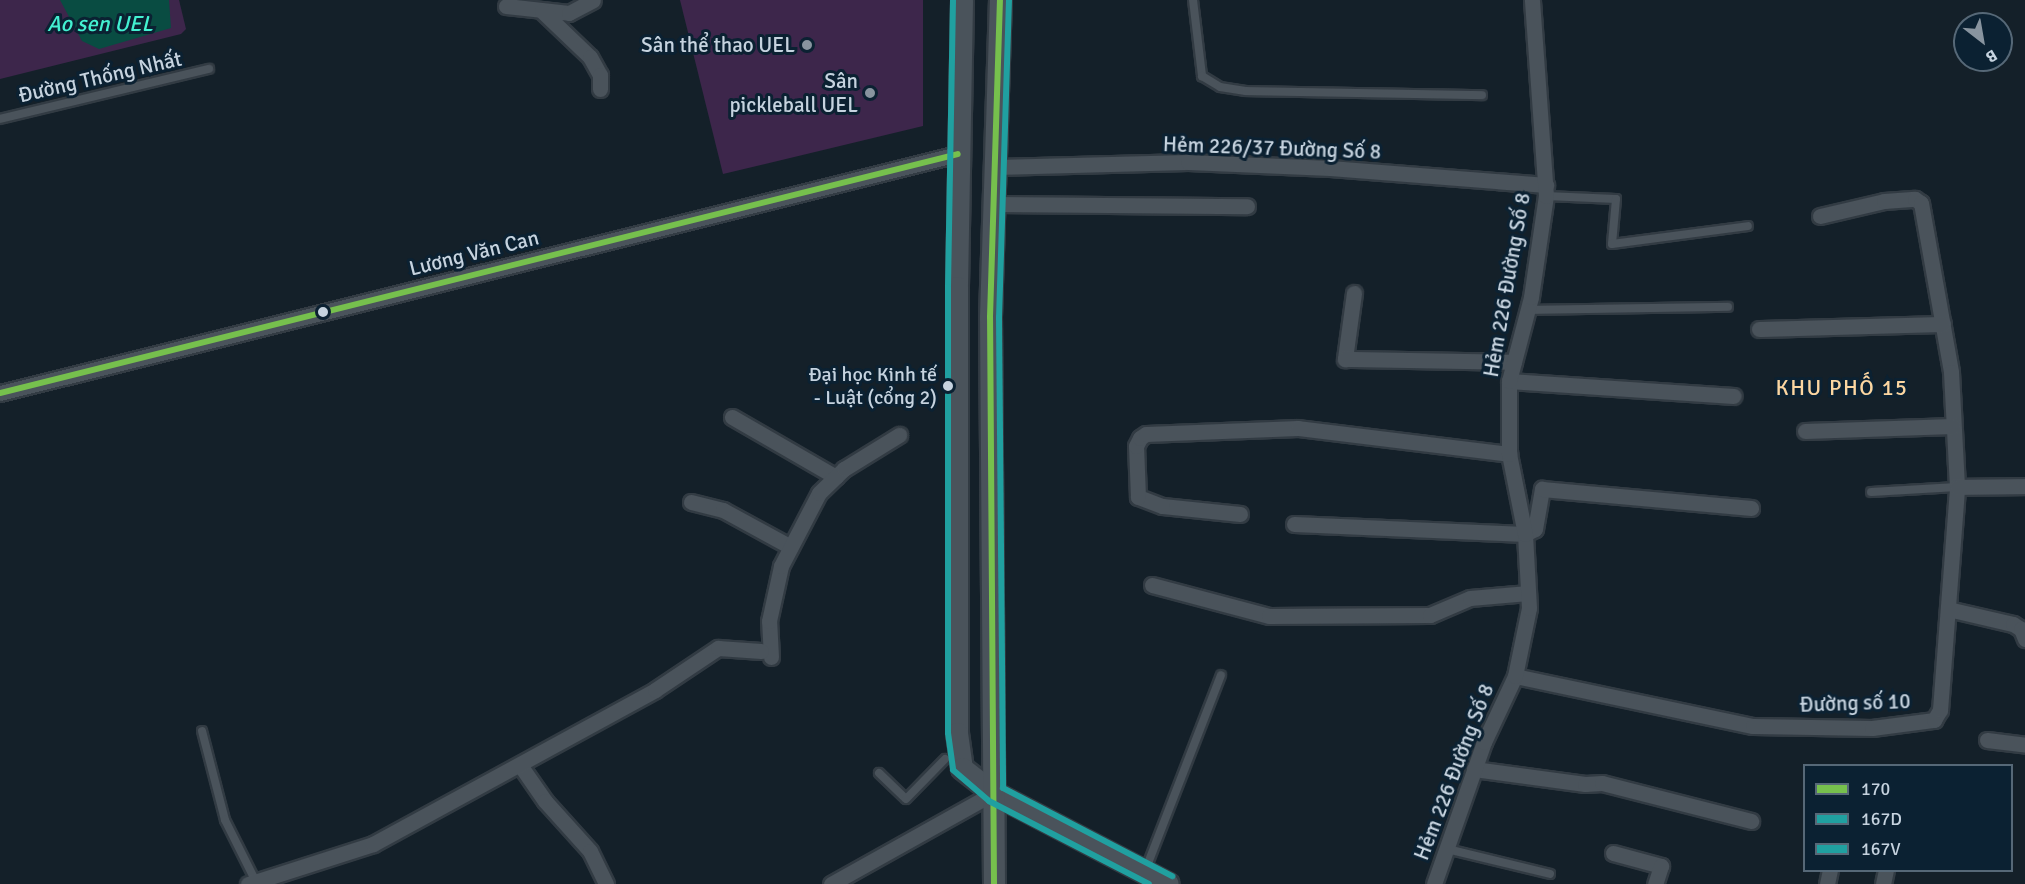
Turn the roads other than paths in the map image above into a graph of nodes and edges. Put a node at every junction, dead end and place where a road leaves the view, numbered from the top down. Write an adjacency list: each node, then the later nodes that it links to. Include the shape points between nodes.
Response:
1 (593, 0): 7 (street, via 569,13)
2 (962, 0): 12 (street)
3 (1000, 0): 13 (street)
4 (1193, 0): 10 (lane, via 1202,76 1220,87 1246,91)
5 (1532, 0): 14 (street, Hẻm 226 Đường Số 8)
6 (506, 6): 7 (street)
7 (542, 11): 9 (street, via 590,57 600,75)
8 (209, 69): 11 (lane, Đường Thống Nhất)
9 (600, 89)
10 (1482, 95)
11 (0, 119)
12 (958, 154): 19 (street); 28 (street, Lương Văn Can)
13 (996, 168): 14 (street, Hẻm 226/37 Đường Số 8, via 1188,162 1330,168); 15 (street)
14 (1546, 190): 18 (lane, via 1616,199 1612,244); 23 (street, Hẻm 226 Đường Số 8)
15 (995, 204): 16 (street); 20 (street)
16 (1247, 206)
17 (1820, 216): 24 (street, Đường số 10, via 1857,205 1919,200)
18 (1748, 226)
19 (957, 287): 20 (street); 54 (street, via 957,733)
20 (990, 290): 58 (street)
21 (1354, 293): 26 (street, via 1345,359)
22 (1728, 307): 23 (lane)
23 (1527, 310): 26 (street, Hẻm 226 Đường Số 8)
24 (1943, 324): 25 (street); 31 (street, Đường số 10, via 1951,372)
25 (1759, 329)
26 (1514, 362): 27 (street, Hẻm 226 Đường Số 8)
27 (1509, 381): 29 (street); 34 (street, Hẻm 226 Đường Số 8)
28 (0, 393)
29 (1734, 396)
30 (732, 417): 35 (street)
31 (1953, 426): 32 (street); 37 (street, Đường số 10)
32 (1805, 430)
33 (899, 435): 35 (street)
34 (1509, 454): 41 (street, via 1298,428 1146,434 1140,438 1136,446 1138,497 1162,506); 43 (street, Hẻm 226 Đường Số 8)
35 (836, 477): 44 (street, via 819,493)
36 (2025, 486): 37 (street)
37 (1958, 487): 38 (lane); 47 (street, Đường số 10)
38 (1870, 492)
39 (691, 502): 44 (street, via 723,510)
40 (1751, 508): 43 (street, via 1542,489 1535,529)
41 (1240, 514)
42 (1294, 524): 43 (street)
43 (1525, 534): 46 (street, Hẻm 226 Đường Số 8)
44 (791, 547): 55 (street, via 782,566 769,621 766,654 718,648 655,690)
45 (1152, 585): 46 (street, via 1269,616 1430,615 1470,598)
46 (1528, 593): 50 (street, Hẻm 226 Đường Số 8)
47 (1948, 609): 48 (street, via 2013,624 2021,629); 50 (street, Đường số 10, via 1940,710 1934,720 1872,728 1753,726)
48 (2025, 639)
49 (1221, 675): 62 (lane)
50 (1515, 676): 56 (street, Hẻm 226 Đường Số 8)
51 (202, 731): 64 (lane, via 225,820)
52 (1987, 740): 53 (street)
53 (2025, 745)
54 (953, 763): 57 (lane, via 906,799); 58 (street)
55 (520, 765): 64 (street, via 373,844); 65 (street, via 545,801 590,851)
56 (1474, 769): 59 (street, via 1602,783); 60 (street, Hẻm 226 Đường Số 8)
57 (879, 773)
58 (994, 793): 62 (street); 66 (street); 67 (street)
59 (1751, 821)
60 (1447, 849): 63 (lane); 69 (street, Hẻm 226 Đường Số 8)
61 (1613, 853): 70 (street, via 1661,866)
62 (1145, 873): 68 (street)
63 (1550, 874)
64 (251, 882)
65 (606, 884)
66 (831, 884)
67 (994, 884)
68 (1168, 884)
69 (1434, 884)
70 (1655, 884)

